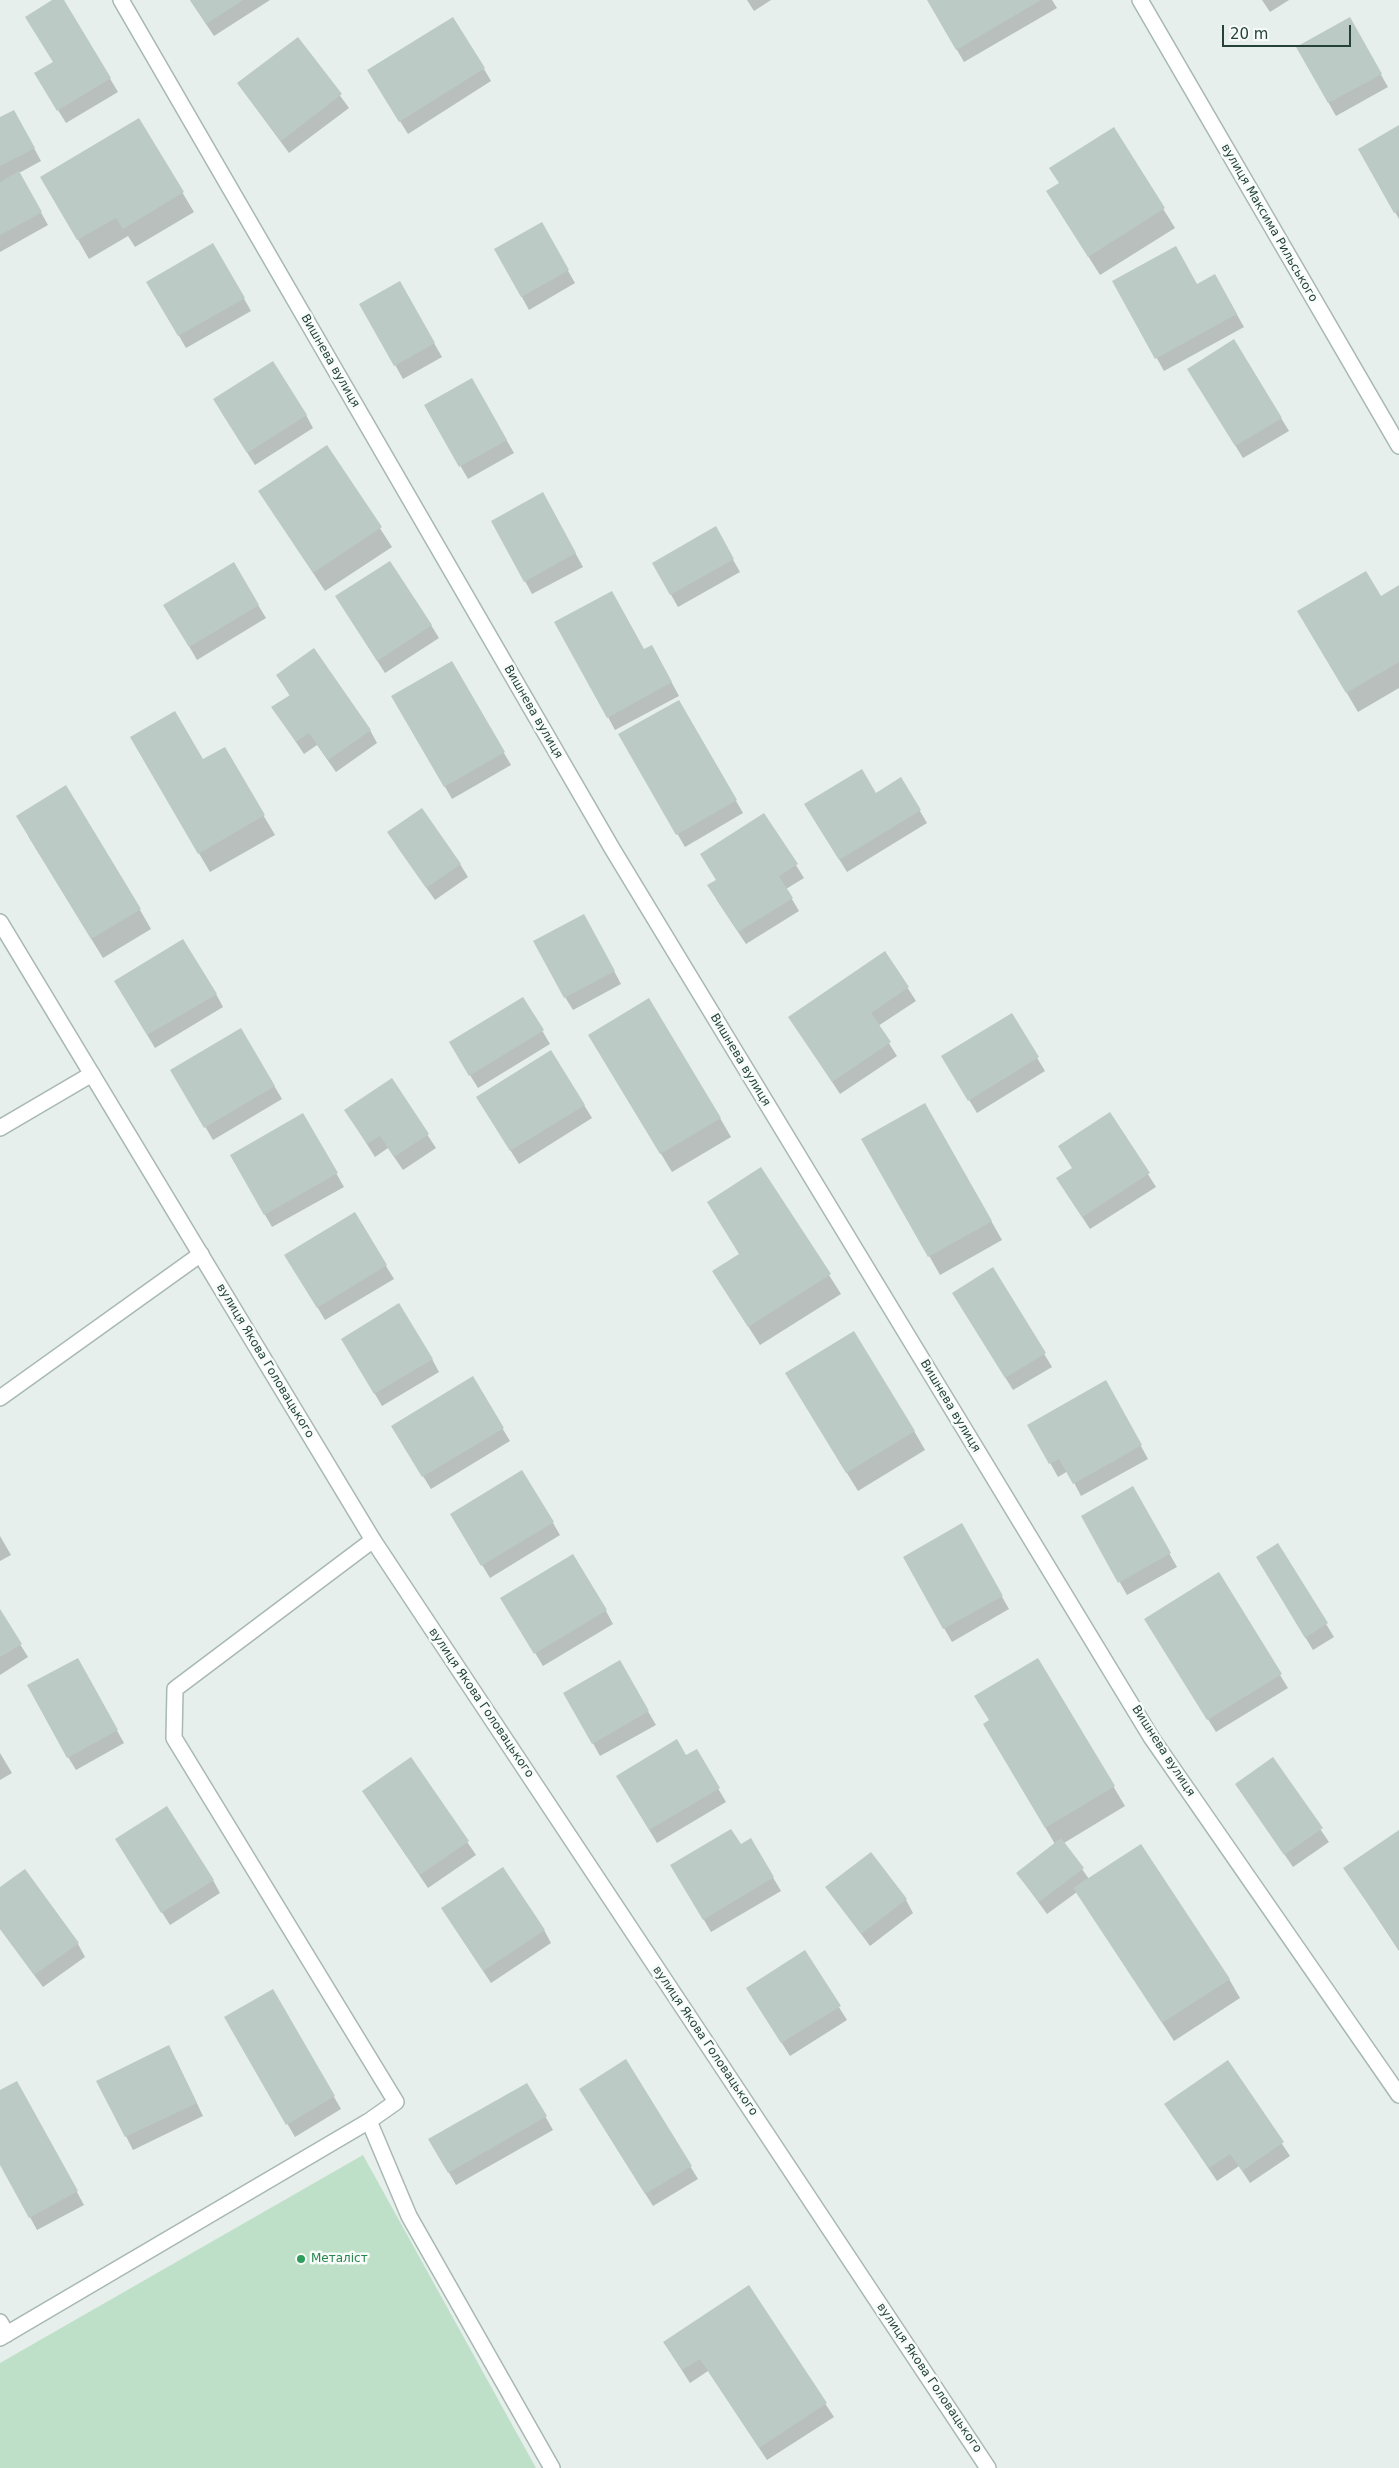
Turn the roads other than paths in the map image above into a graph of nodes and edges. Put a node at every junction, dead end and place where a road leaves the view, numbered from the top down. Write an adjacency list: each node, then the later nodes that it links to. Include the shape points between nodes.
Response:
1 (121, 0): 10 (street, Вишнева вулиця, via 613,850 1146,1728)
2 (1140, 0): 3 (street, вулиця Максима Рильського)
3 (1399, 446)
4 (0, 922): 5 (street, вулиця Якова Головацького)
5 (92, 1074): 6 (street); 7 (street, вулиця Якова Головацького)
6 (0, 1128)
7 (201, 1254): 8 (street); 9 (street, вулиця Якова Головацького)
8 (0, 1398)
9 (373, 1540): 11 (street, via 175,1689 174,1738 396,2102); 14 (street, вулиця Якова Головацького)
10 (1399, 2095)
11 (368, 2121): 12 (street); 13 (street, via 409,2216)
12 (2, 2332)
13 (552, 2468)
14 (988, 2468)

